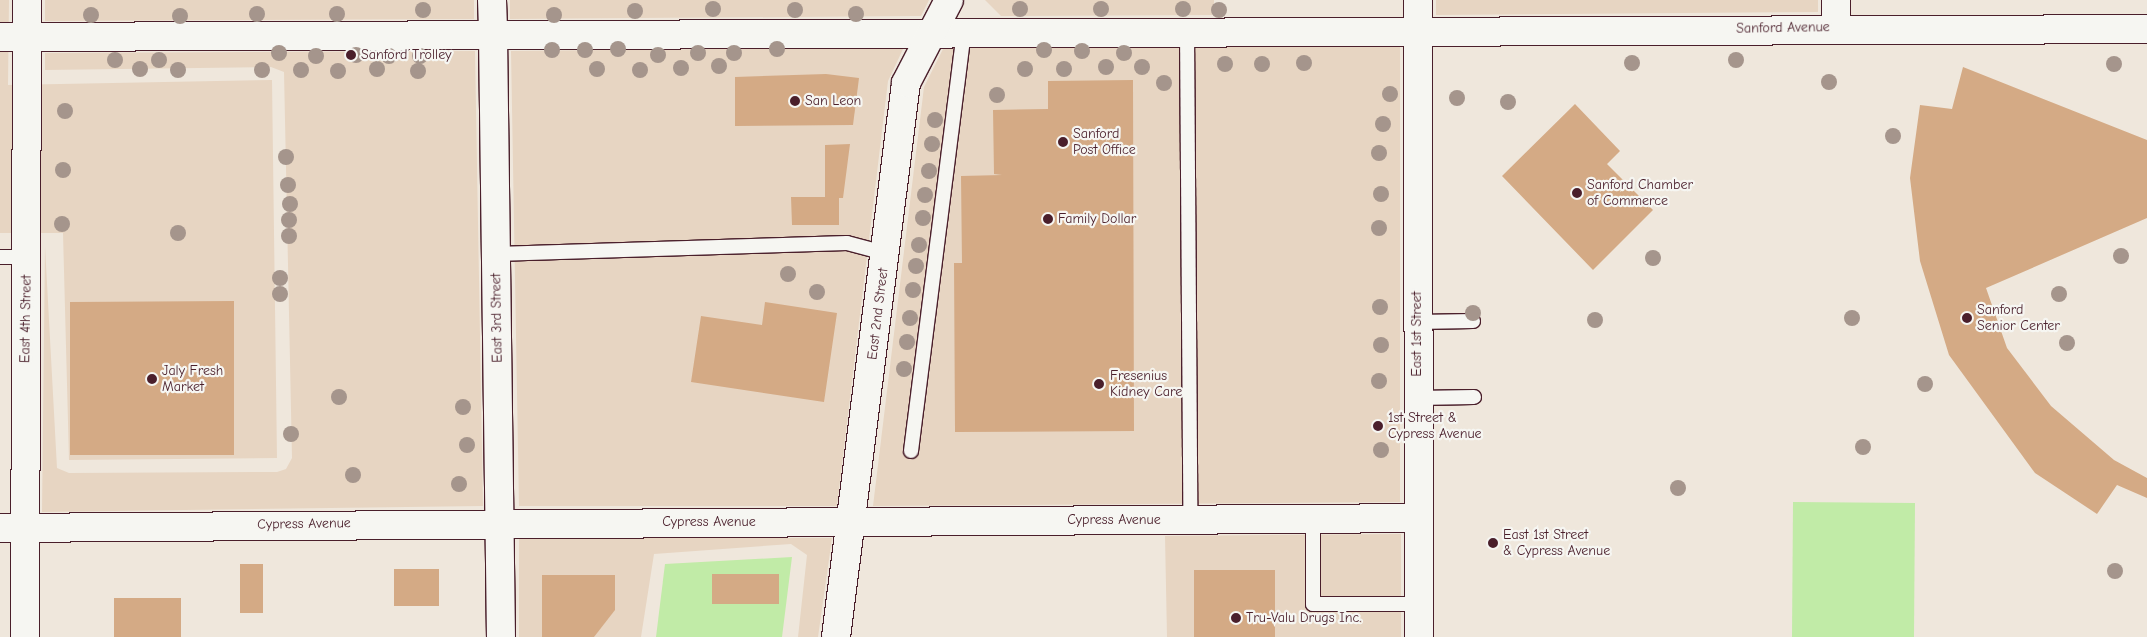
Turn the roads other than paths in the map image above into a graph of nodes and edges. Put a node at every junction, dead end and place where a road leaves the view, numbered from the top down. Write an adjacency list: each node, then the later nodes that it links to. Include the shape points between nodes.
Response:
1 (27, 0): 14 (street, East 4th Street)
2 (492, 0): 12 (street, East 3rd Street)
3 (949, 0): 10 (street, East 2nd Street)
4 (1418, 0): 9 (street, East 1st Street)
5 (1836, 0): 6 (street)
6 (1836, 27): 7 (street, Sanford Avenue); 9 (street, Sanford Avenue)
7 (2147, 29)
8 (1187, 30): 9 (street, Sanford Avenue); 11 (street, Sanford Avenue); 26 (lane)
9 (1418, 30): 20 (street, East 1st Street)
10 (932, 31): 11 (street, Sanford Avenue); 12 (street, Sanford Avenue); 15 (street, East 2nd Street, via 906,83)
11 (964, 31): 23 (lane)
12 (493, 35): 14 (street, Sanford Avenue); 16 (street, East 3rd Street)
13 (0, 37): 14 (street, Sanford Avenue)
14 (27, 37): 18 (street, East 4th Street)
15 (885, 253): 16 (lane, via 846,243); 28 (street, East 2nd Street)
16 (496, 254): 27 (street, East 3rd Street)
17 (0, 257): 18 (lane)
18 (27, 257): 29 (street, East 4th Street)
19 (1473, 321): 20 (lane)
20 (1417, 322): 22 (street, East 1st Street)
21 (1474, 397): 22 (lane)
22 (1418, 398): 24 (street, East 1st Street)
23 (911, 451)
24 (1418, 518): 25 (street, Cypress Avenue); 30 (street, East 1st Street)
25 (1313, 519): 26 (street, Cypress Avenue); 30 (lane, via 1313,604)
26 (1190, 520): 28 (street, Cypress Avenue)
27 (501, 522): 28 (street, Cypress Avenue); 29 (street, Cypress Avenue); 32 (street, East 3rd Street)
28 (853, 522): 33 (street, East 2nd Street)
29 (12, 528): 31 (street, East 4th Street)
30 (1418, 604): 34 (street, East 1st Street)
31 (25, 637)
32 (501, 637)
33 (836, 637)
34 (1419, 637)

